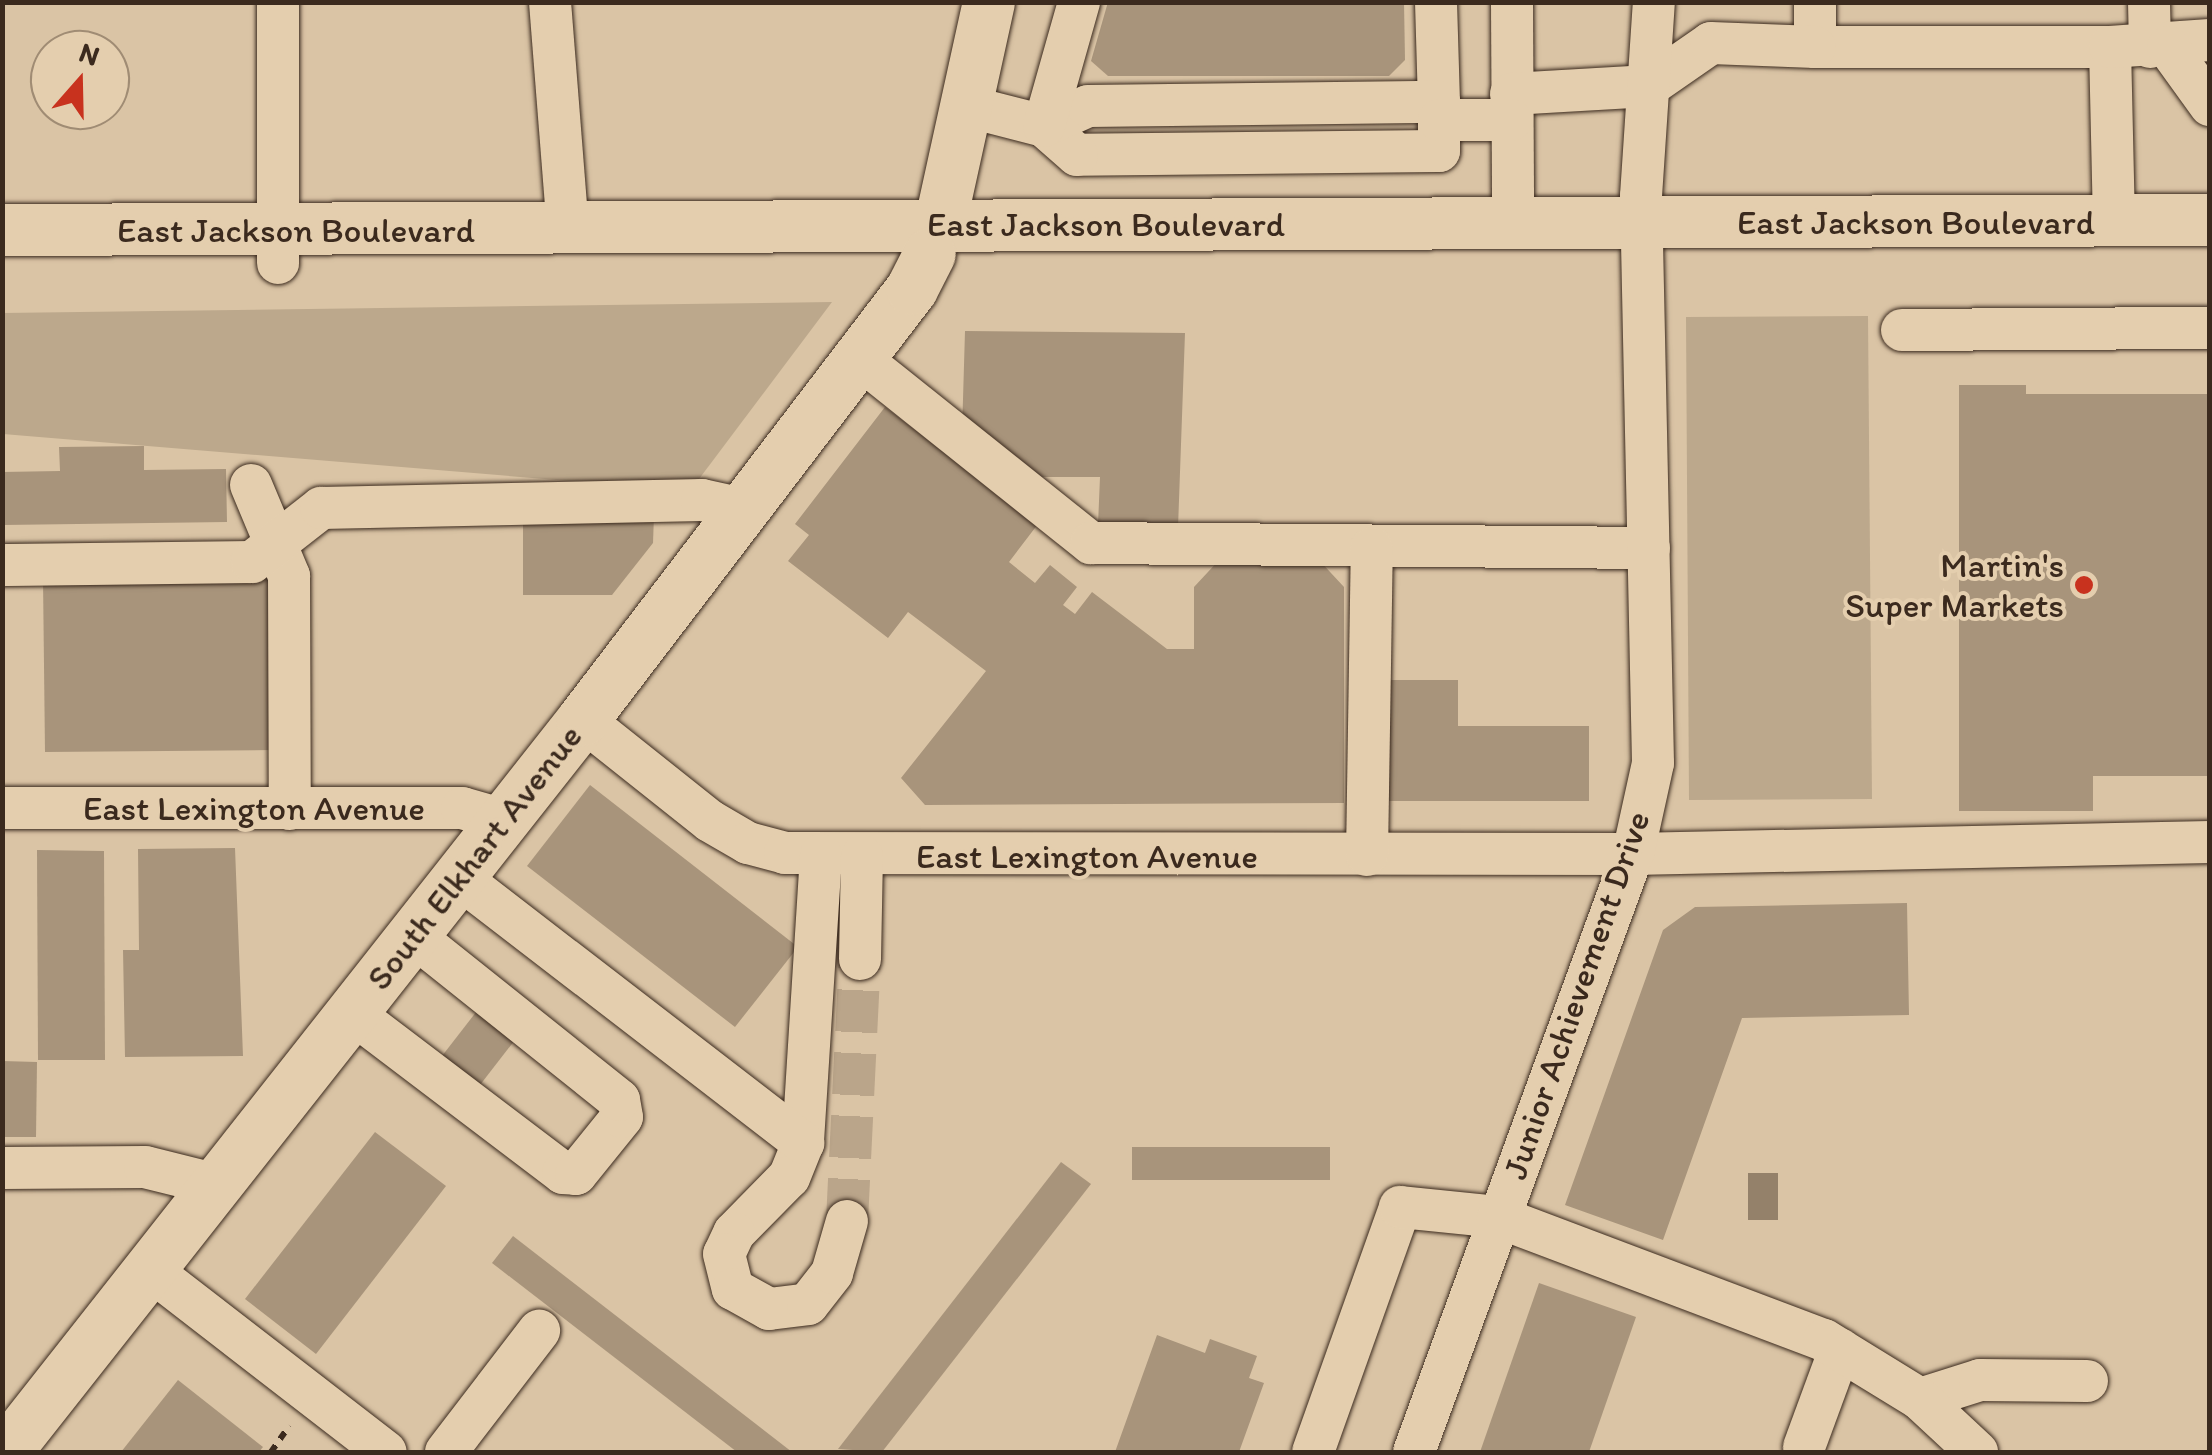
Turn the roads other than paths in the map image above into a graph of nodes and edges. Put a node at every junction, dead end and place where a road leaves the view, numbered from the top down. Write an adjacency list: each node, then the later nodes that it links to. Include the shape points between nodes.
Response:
1 (278, 2): 26 (street)
2 (550, 2): 23 (street)
3 (1079, 2): 18 (street)
4 (1436, 2): 17 (street)
5 (1512, 2): 16 (street)
6 (1654, 2): 13 (street, Junior Achievement Drive)
7 (1814, 2): 11 (street)
8 (2149, 2): 12 (street)
9 (992, 17): 15 (main road)
10 (2210, 40): 12 (street)
11 (1815, 47): 12 (street); 13 (street, via 1711,43)
12 (2142, 47): 14 (street); 21 (street)
13 (1649, 86): 16 (street); 24 (street, Junior Achievement Drive)
14 (2210, 105)
15 (970, 107): 18 (street); 25 (main road)
16 (1511, 107): 17 (street); 20 (street)
17 (1439, 111): 18 (street, via 1088,106)
18 (1044, 126)
19 (2210, 220): 21 (main road, East Jackson Boulevard)
20 (1513, 221): 24 (main road, East Jackson Boulevard); 25 (main road, East Jackson Boulevard)
21 (2114, 221): 24 (main road, East Jackson Boulevard)
22 (2, 230): 26 (main road, East Jackson Boulevard)
23 (568, 230): 25 (main road, East Jackson Boulevard); 26 (main road, East Jackson Boulevard)
24 (1643, 237): 25 (main road, East Jackson Boulevard); 27 (main road, East Jackson Boulevard); 36 (street, Junior Achievement Drive)
25 (935, 239): 26 (main road, East Jackson Boulevard); 31 (main road, South Elkhart Avenue)
26 (278, 247): 28 (main road, East Jackson Boulevard)
27 (2210, 252)
28 (2, 262)
29 (2210, 328): 30 (street)
30 (1902, 330)
31 (859, 358): 33 (main road, South Elkhart Avenue); 35 (street, via 1091,543)
32 (251, 485): 34 (street)
33 (744, 509): 34 (street, via 702,500 321,508); 38 (main road, South Elkhart Avenue)
34 (275, 543): 37 (street, via 252,562); 40 (street, via 289,576)
35 (1372, 548): 36 (street); 45 (street)
36 (1649, 548): 43 (street, Junior Achievement Drive, via 1653,763)
37 (2, 565)
38 (583, 720): 41 (main road, South Elkhart Avenue); 44 (street, East Lexington Avenue, via 748,843)
39 (2, 808): 40 (street, East Lexington Avenue)
40 (290, 809): 41 (street, East Lexington Avenue, via 462,808)
41 (504, 820): 46 (main road, South Elkhart Avenue)
42 (2210, 842): 43 (street, East Lexington Avenue)
43 (1633, 854): 45 (street, East Lexington Avenue); 53 (street, Junior Achievement Drive)
44 (842, 855): 45 (street, East Lexington Avenue); 48 (street); 50 (street)
45 (1366, 856)
46 (458, 878): 47 (main road, South Elkhart Avenue); 50 (street)
47 (412, 936): 49 (main road, South Elkhart Avenue); 49 (street, via 619,1100 622,1117 576,1174 563,1173)
48 (860, 960)
49 (351, 1012): 52 (main road, South Elkhart Avenue)
50 (803, 1143): 54 (street, via 789,1176 734,1233 724,1254 732,1289 769,1310 808,1304 832,1273)
51 (2, 1168): 52 (street, via 145,1167)
52 (213, 1184): 55 (main road, South Elkhart Avenue)
53 (1498, 1217): 57 (street); 64 (street, via 1400,1207); 65 (street, Junior Achievement Drive)
54 (848, 1221)
55 (149, 1269): 61 (main road, South Elkhart Avenue); 62 (street)
56 (538, 1332): 63 (street)
57 (1840, 1349): 59 (street); 60 (street)
58 (2087, 1382): 59 (street, via 1980,1380)
59 (1920, 1399): 66 (street)
60 (1804, 1446)
61 (6, 1452)
62 (386, 1452)
63 (446, 1452)
64 (1313, 1452)
65 (1414, 1452)
66 (1977, 1452)

